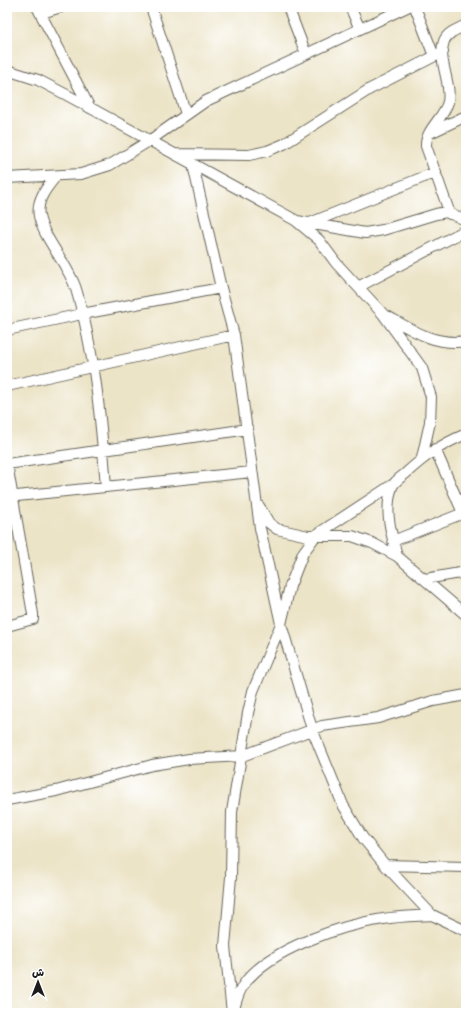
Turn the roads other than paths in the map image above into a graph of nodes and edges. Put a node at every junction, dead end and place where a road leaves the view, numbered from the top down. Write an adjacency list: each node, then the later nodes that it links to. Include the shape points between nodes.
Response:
1 (61, 7): 7 (street)
2 (151, 7): 15 (street)
3 (288, 7): 11 (street)
4 (350, 7): 10 (street)
5 (407, 7): 8 (street)
6 (415, 7): 12 (street)
7 (40, 10): 14 (street)
8 (395, 10): 10 (street)
9 (466, 25): 12 (street, via 449,34)
10 (360, 29): 11 (street)
11 (306, 54): 15 (street, via 206,101)
12 (438, 54): 17 (street, via 448,103); 19 (street, via 370,89 284,144 267,151 249,155)
13 (7, 70): 14 (street, via 38,80)
14 (90, 108): 18 (street)
15 (186, 114): 18 (street)
16 (466, 116): 17 (street)
17 (429, 133): 21 (street, via 426,146)
18 (149, 141): 19 (street); 22 (street, via 110,165 81,174)
19 (172, 154): 20 (street)
20 (193, 165): 25 (street); 30 (street)
21 (436, 172): 24 (street); 27 (street)
22 (56, 176): 23 (street); 31 (street, via 41,194 38,215 44,230 71,274)
23 (7, 178)
24 (450, 214): 26 (street); 27 (street, via 436,214 365,233)
25 (295, 220): 27 (street); 29 (street, via 319,240)
26 (466, 220)
27 (310, 223)
28 (466, 230): 29 (street)
29 (358, 287): 32 (street)
30 (221, 288): 31 (street); 34 (street)
31 (82, 314): 33 (street); 36 (street, via 86,324)
32 (383, 314): 35 (street, via 426,338 442,342); 42 (street, via 422,368 428,383 431,408)
33 (7, 330)
34 (234, 335): 36 (street); 38 (street)
35 (466, 341)
36 (92, 368): 37 (street); 41 (street)
37 (7, 386)
38 (248, 429): 41 (street); 43 (street)
39 (466, 434): 40 (street)
40 (435, 449): 42 (street); 48 (street)
41 (103, 451): 45 (street); 46 (street, via 7,464)
42 (422, 458): 44 (street)
43 (252, 472): 45 (street); 47 (street)
44 (392, 485): 49 (street); 50 (street, via 388,520)
45 (106, 487): 46 (street)
46 (10, 496): 56 (street, via 34,614 33,619 29,621)
47 (256, 501): 49 (street, via 269,523 277,529); 55 (street)
48 (465, 512): 50 (street)
49 (316, 536): 51 (street, via 352,536); 55 (street, via 303,553 292,580)
50 (393, 541): 51 (street)
51 (397, 556): 53 (street)
52 (466, 572): 53 (street)
53 (426, 579): 54 (street)
54 (466, 615)
55 (281, 624): 58 (street); 59 (street, via 253,691)
56 (7, 626)
57 (466, 695): 58 (street, via 433,701 378,718)
58 (312, 729): 59 (street); 61 (street, via 343,805 364,838)
59 (242, 756): 60 (street, via 189,759 152,765 56,791); 65 (street, via 232,812 231,877 225,946)
60 (7, 800)
61 (385, 864): 62 (street); 63 (street)
62 (466, 867)
63 (432, 915): 64 (street); 65 (street, via 352,925 291,949 260,967 244,984)
64 (466, 931)
65 (232, 1013)

